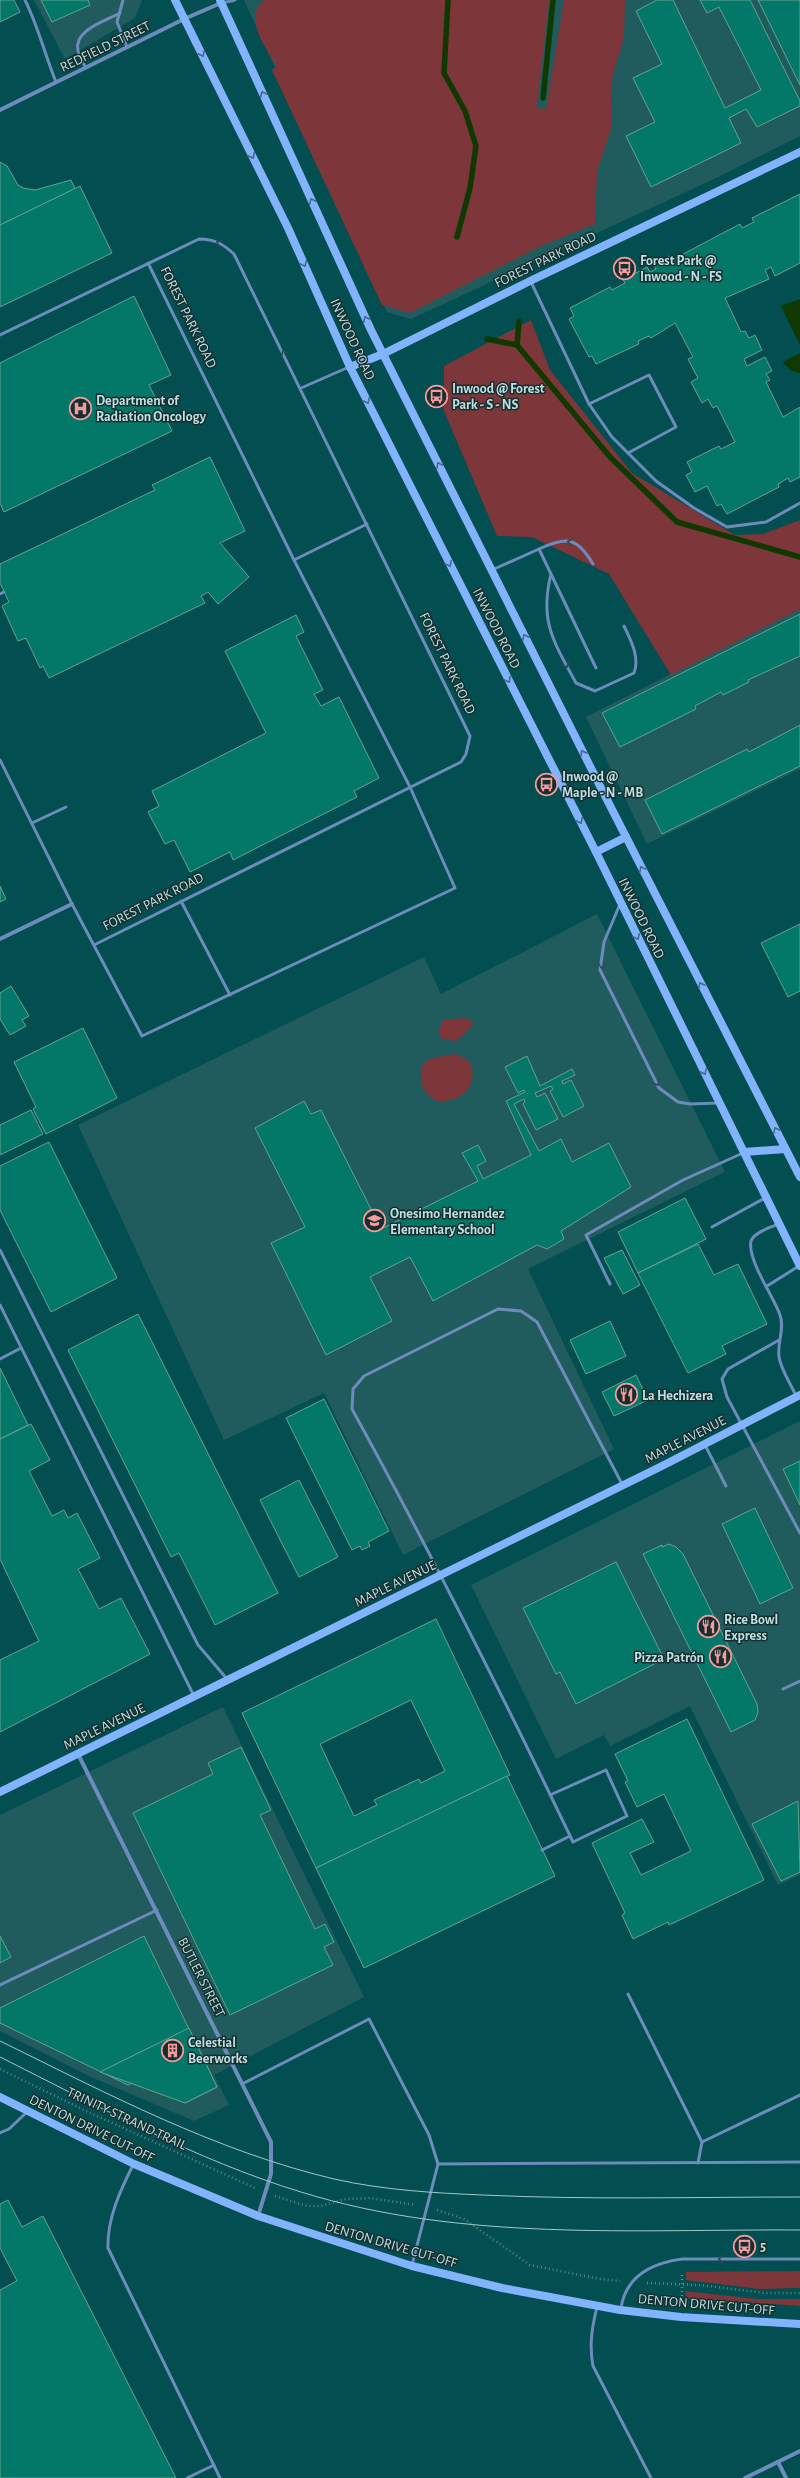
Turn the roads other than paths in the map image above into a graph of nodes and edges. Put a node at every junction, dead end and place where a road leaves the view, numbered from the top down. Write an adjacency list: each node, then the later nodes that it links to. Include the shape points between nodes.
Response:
1 (25, 0): 10 (lane)
2 (123, 0): 6 (lane)
3 (175, 0): 7 (main road, INWOOD ROAD)
4 (234, 0): 5 (lane, REDFIELD STREET)
5 (222, 1): 7 (street, REDFIELD STREET); 16 (main road, INWOOD ROAD, one-way to 5)
6 (120, 13): 8 (lane, via 118,29); 9 (lane, via 82,33 77,50)
7 (184, 19): 8 (street, REDFIELD STREET); 17 (main road, INWOOD ROAD, one-way to 17, via 288,228)
8 (127, 47): 9 (street, REDFIELD STREET)
9 (86, 68): 10 (street, REDFIELD STREET)
10 (56, 82): 11 (street, REDFIELD STREET)
11 (0, 110)
12 (800, 152): 14 (main road, FOREST PARK ROAD)
13 (148, 263): 15 (lane); 18 (lane, FOREST PARK ROAD, one-way to 13, via 234,254 222,243 199,239); 24 (lane, FOREST PARK ROAD)
14 (530, 281): 16 (main road, FOREST PARK ROAD); 19 (lane)
15 (0, 335)
16 (383, 354): 17 (main road, FOREST PARK ROAD); 26 (main road, INWOOD ROAD, one-way to 16)
17 (350, 367): 18 (lane, FOREST PARK ROAD); 37 (main road, INWOOD ROAD, one-way to 37)
18 (302, 388): 22 (lane, FOREST PARK ROAD)
19 (589, 404): 20 (lane, via 612,437); 20 (lane, via 649,375 676,427)
20 (628, 453): 21 (lane, via 656,480 694,508 727,527 766,522)
21 (800, 502)
22 (367, 524): 24 (lane); 33 (lane, FOREST PARK ROAD, via 470,736 466,754 461,762)
23 (539, 549): 25 (lane, one-way to 23, via 578,544 567,540); 26 (lane); 27 (lane)
24 (294, 560): 33 (lane, FOREST PARK ROAD)
25 (593, 564)
26 (492, 570): 36 (main road, INWOOD ROAD, one-way to 26)
27 (551, 574): 30 (lane, one-way to 30, via 546,596 546,614 557,649 576,683 595,691 634,673 636,657); 31 (lane)
28 (4, 592): 29 (lane)
29 (0, 594)
30 (624, 626)
31 (596, 668)
32 (0, 760): 35 (lane, FOREST PARK ROAD)
33 (410, 788): 38 (lane, FOREST PARK ROAD); 43 (lane, via 455,888)
34 (66, 807): 35 (lane)
35 (32, 823): 40 (lane, FOREST PARK ROAD)
36 (626, 837): 37 (main road); 45 (main road, INWOOD ROAD, one-way to 36)
37 (596, 852): 39 (main road, INWOOD ROAD)
38 (181, 901): 42 (lane, FOREST PARK ROAD); 43 (lane)
39 (620, 903): 44 (main road, INWOOD ROAD, one-way to 44); 44 (lane, one-way to 44, via 604,942 600,970 659,1088 678,1102)
40 (72, 904): 41 (street); 42 (lane, FOREST PARK ROAD)
41 (0, 939)
42 (94, 945): 43 (lane, via 142,1036)
43 (230, 995)
44 (720, 1103): 46 (main road, INWOOD ROAD)
45 (785, 1149): 46 (main road); 47 (main road, INWOOD ROAD)
46 (744, 1152): 48 (main road, INWOOD ROAD); 53 (lane, via 683,1180 586,1235)
47 (800, 1178)
48 (766, 1197): 49 (main road, INWOOD ROAD); 50 (lane)
49 (779, 1224): 52 (main road, INWOOD ROAD); 54 (lane, via 759,1233 751,1242 756,1264)
50 (712, 1227)
51 (0, 1250): 66 (lane, via 195,1638)
52 (800, 1266): 54 (lane)
53 (610, 1284)
54 (767, 1286): 56 (lane, via 782,1321)
55 (0, 1305): 57 (lane)
56 (779, 1340): 59 (lane, via 779,1358); 60 (lane, via 723,1374 722,1379 728,1397)
57 (22, 1348): 58 (lane); 69 (lane)
58 (0, 1359)
59 (798, 1396): 60 (main road, MAPLE AVENUE)
60 (743, 1424): 61 (main road, MAPLE AVENUE); 64 (lane)
61 (704, 1444): 62 (main road, MAPLE AVENUE); 63 (lane)
62 (623, 1485): 65 (main road, MAPLE AVENUE); 65 (lane, via 537,1322 521,1311 498,1309 491,1312 364,1376 353,1389 352,1409)
63 (726, 1486)
64 (800, 1533)
65 (441, 1574): 66 (main road, MAPLE AVENUE); 72 (lane)
66 (228, 1679): 69 (main road, MAPLE AVENUE)
67 (800, 1681): 68 (lane)
68 (783, 1689)
69 (194, 1696): 70 (main road, MAPLE AVENUE)
70 (78, 1753): 71 (main road, MAPLE AVENUE); 75 (street, BUTLER STREET)
71 (0, 1792)
72 (550, 1795): 73 (lane); 73 (lane, via 606,1770 627,1816 573,1842)
73 (570, 1836): 74 (lane)
74 (542, 1850)
75 (157, 1910): 76 (lane); 78 (street, BUTLER STREET)
76 (0, 1985)
77 (628, 1994): 83 (lane)
78 (244, 2083): 87 (lane, via 369,2019 429,2135); 88 (street, BUTLER STREET, via 271,2142 271,2174)
79 (800, 2095): 83 (lane)
80 (0, 2097): 81 (main road, DENTON DRIVE CUT-OFF)
81 (28, 2111): 82 (lane, via 9,2129); 86 (main road, DENTON DRIVE CUT-OFF)
82 (0, 2133)
83 (702, 2142): 85 (lane)
84 (800, 2162): 85 (lane)
85 (698, 2163): 87 (lane)
86 (134, 2164): 88 (main road, DENTON DRIVE CUT-OFF); 96 (lane, via 122,2187 107,2231 108,2248)
87 (438, 2164): 90 (lane)
88 (258, 2216): 90 (main road, DENTON DRIVE CUT-OFF)
89 (800, 2259): 92 (lane, one-way to 92, via 682,2259 662,2262 645,2269 631,2282)
90 (412, 2266): 91 (main road, DENTON DRIVE CUT-OFF, via 502,2288)
91 (597, 2306): 92 (main road, DENTON DRIVE CUT-OFF); 99 (lane, via 591,2333 590,2350 593,2366)
92 (620, 2310): 93 (main road, DENTON DRIVE CUT-OFF, via 689,2318)
93 (800, 2324)
94 (800, 2450): 95 (street)
95 (778, 2462): 100 (street); 101 (street)
96 (214, 2465): 97 (lane); 98 (lane)
97 (188, 2478)
98 (220, 2478)
99 (651, 2478)
100 (745, 2478)
101 (786, 2478)

